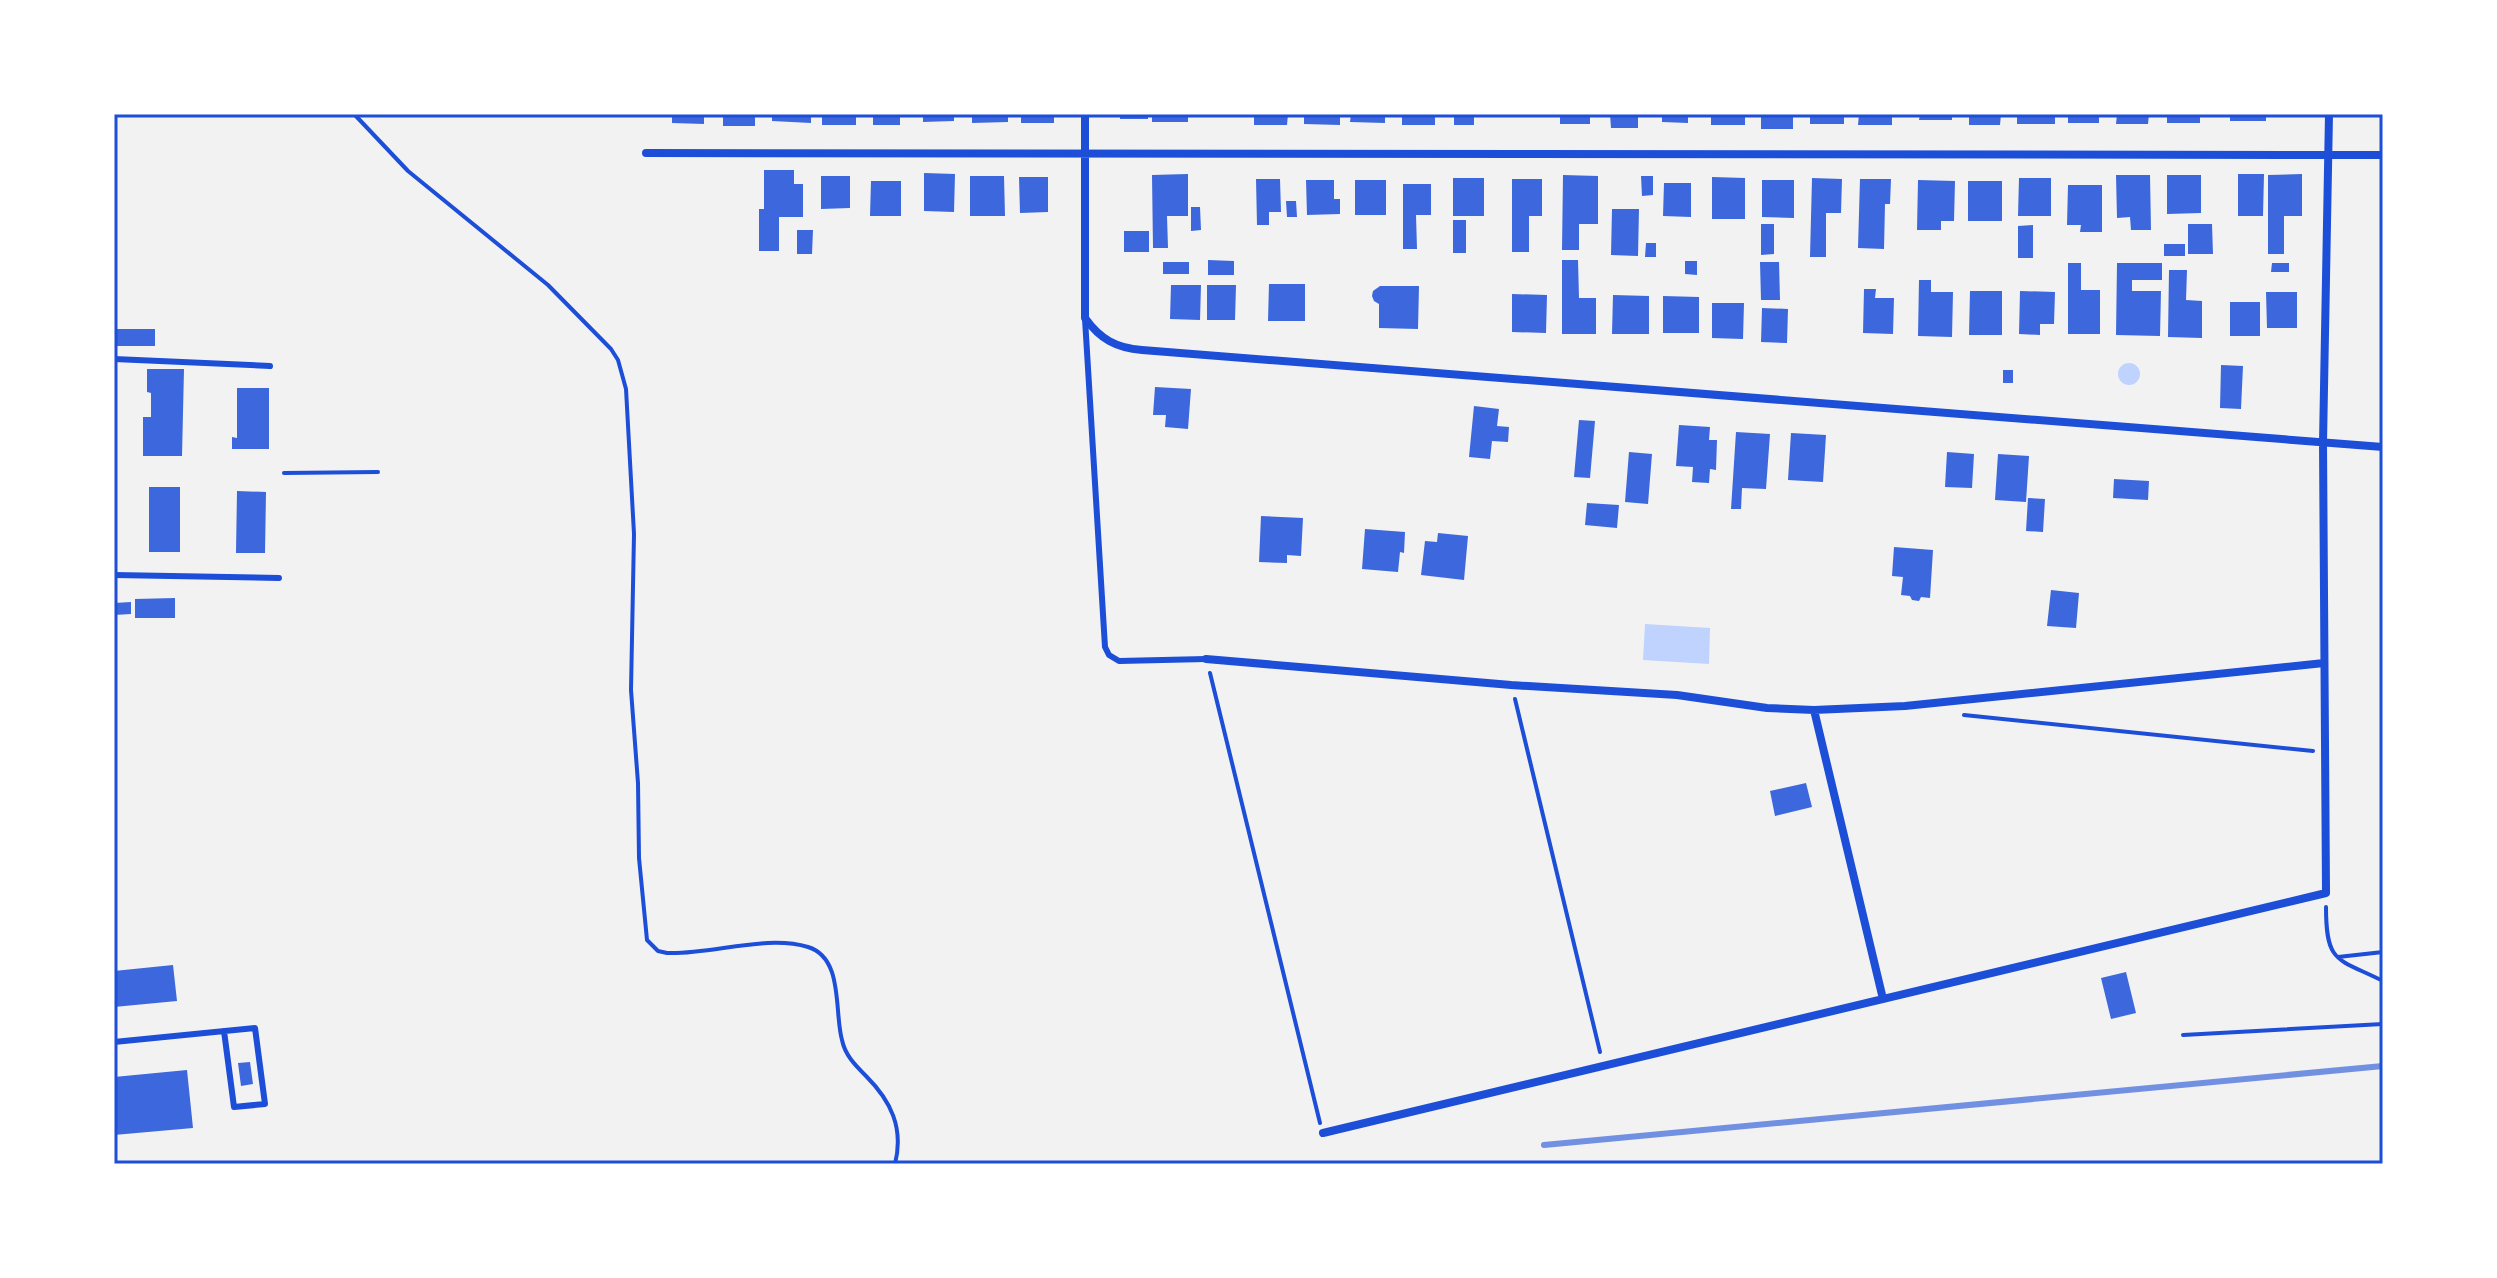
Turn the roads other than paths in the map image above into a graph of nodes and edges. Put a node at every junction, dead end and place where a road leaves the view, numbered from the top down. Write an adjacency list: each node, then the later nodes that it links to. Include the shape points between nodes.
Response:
1 (1085, 114): 5 (street)
2 (2329, 114): 4 (street)
3 (646, 153): 5 (street)
4 (2328, 154): 5 (street); 6 (street); 10 (street)
5 (1085, 155): 7 (street)
6 (2383, 155)
7 (1085, 318): 10 (street, via 1101,338 1133,350); 14 (lane, via 1105,647 1119,661)
8 (114, 359): 9 (lane)
9 (270, 366)
10 (2323, 443): 11 (street); 15 (street)
11 (2383, 447)
12 (114, 575): 13 (lane)
13 (279, 578)
14 (1206, 659): 16 (street)
15 (2324, 663): 16 (street, via 1905,706); 17 (street, via 2326,893)
16 (1814, 710): 17 (street)
17 (1883, 999): 20 (street)
18 (224, 1031): 18 (lane, via 255,1028 265,1104 234,1107); 19 (lane)
19 (114, 1042)
20 (1323, 1133)

